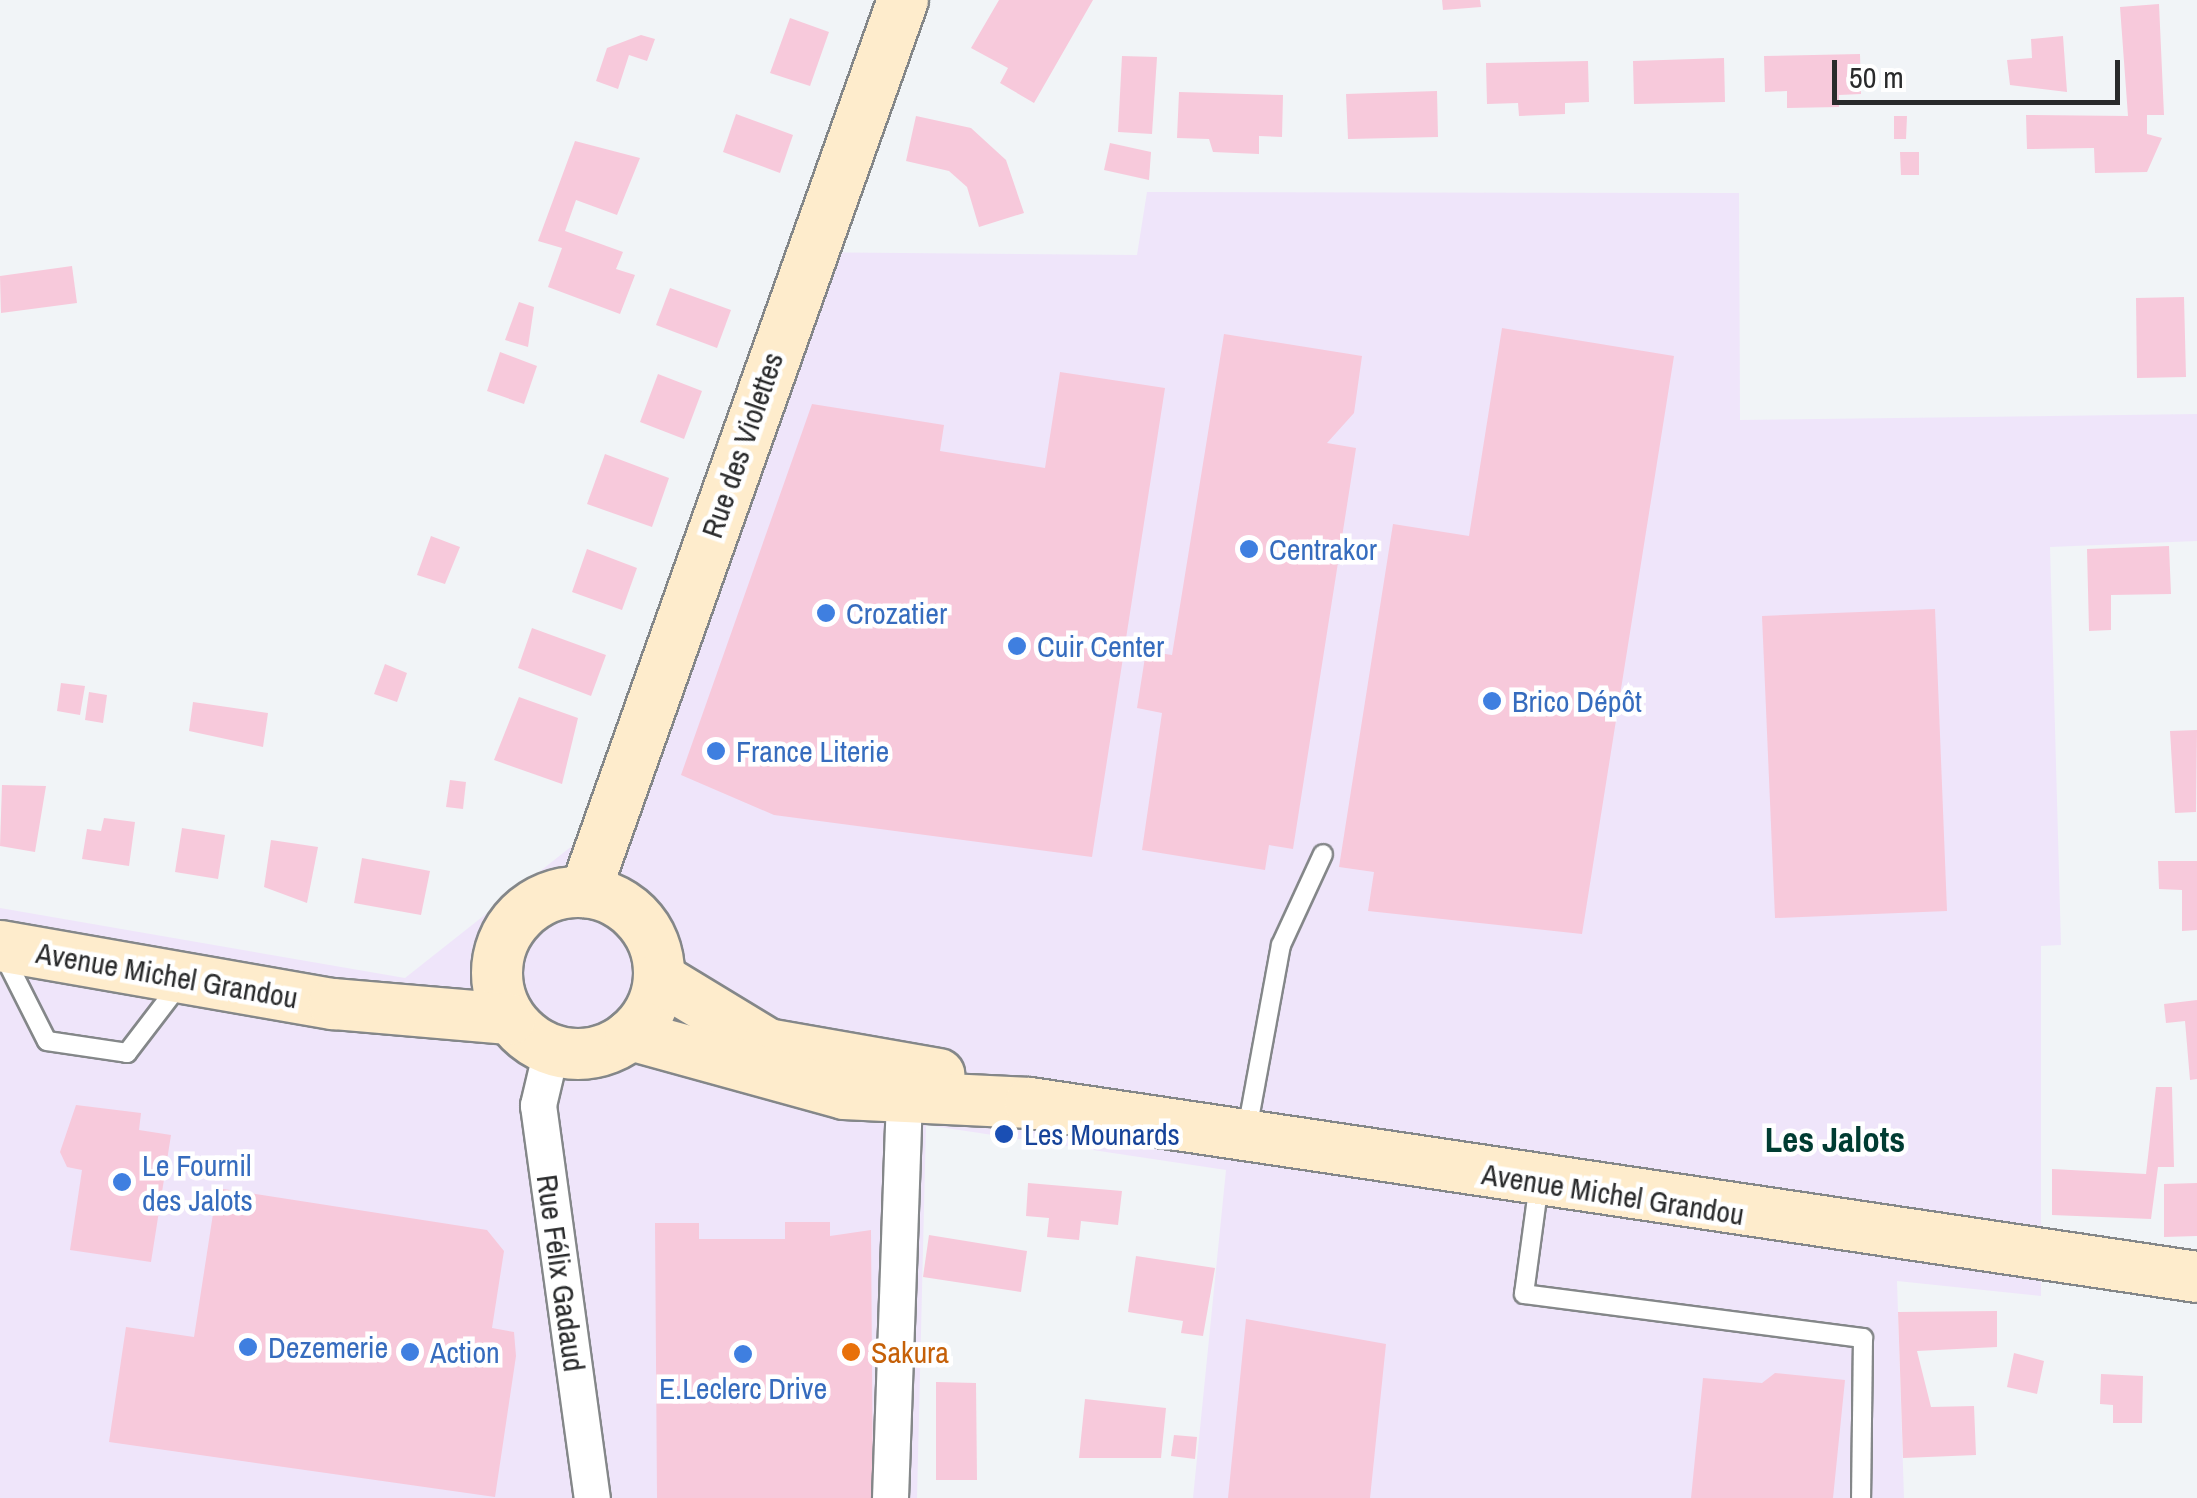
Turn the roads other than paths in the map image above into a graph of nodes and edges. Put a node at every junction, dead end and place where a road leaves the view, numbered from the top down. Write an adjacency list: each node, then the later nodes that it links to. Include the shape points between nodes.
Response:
1 (903, 0): 3 (main road, Rue des Violettes)
2 (1323, 854): 14 (lane, via 1281,946)
3 (585, 892): 4 (main road, via 534,904); 7 (main road, via 639,920)
4 (501, 946): 8 (main road, Avenue Michel Grandou, via 425,990); 9 (main road, via 496,970)
5 (0, 948): 6 (main road, Avenue Michel Grandou); 6 (lane, via 47,1041 127,1053)
6 (184, 978): 8 (main road, Avenue Michel Grandou)
7 (658, 978): 10 (main road); 13 (main road, Avenue Michel Grandou, via 768,1044 908,1064)
8 (334, 1004): 9 (main road, Avenue Michel Grandou)
9 (510, 1019): 11 (main road)
10 (630, 1035): 11 (main road, via 592,1052); 12 (main road, Avenue Michel Grandou, via 786,1083)
11 (551, 1050): 17 (street, Rue Félix Gadaud, via 538,1104)
12 (904, 1095): 13 (main road, Avenue Michel Grandou); 18 (street)
13 (1030, 1102): 14 (main road, Avenue Michel Grandou)
14 (1246, 1138): 15 (main road, Avenue Michel Grandou)
15 (1540, 1182): 16 (main road, Avenue Michel Grandou); 19 (lane, via 1524,1294 1864,1338)
16 (2197, 1277)
17 (592, 1498)
18 (890, 1498)
19 (1862, 1498)

